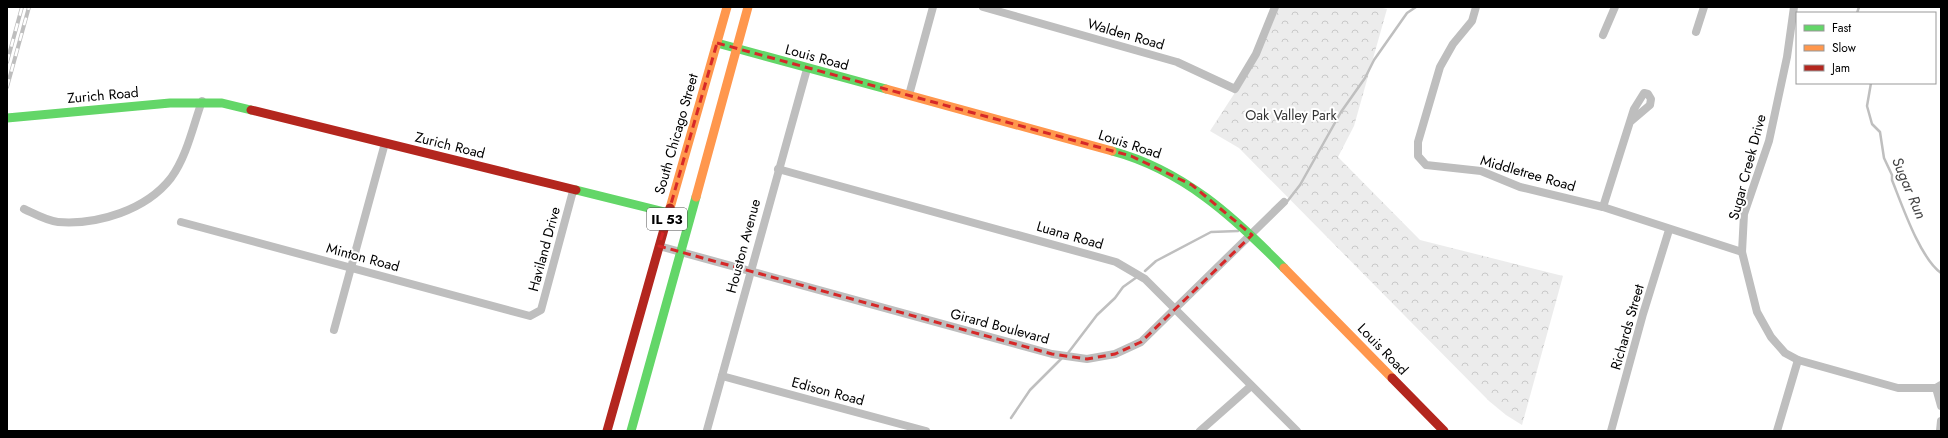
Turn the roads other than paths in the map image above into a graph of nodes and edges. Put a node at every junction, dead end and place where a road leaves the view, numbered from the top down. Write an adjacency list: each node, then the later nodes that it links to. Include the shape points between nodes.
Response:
1 (727, 7): 12 (street, South Chicago Street / IL 53)
2 (748, 7): 13 (street, IL 53)
3 (933, 7): 15 (street)
4 (983, 7): 5 (street, Walden Road, via 1177,62 1235,89 1256,54)
5 (1275, 7)
6 (1476, 7): 23 (street, Middletree Road, via 1472,21 1453,44 1440,67 1418,142 1418,156 1426,165 1481,172 1520,187)
7 (1615, 7): 11 (street)
8 (1704, 7): 10 (street)
9 (1794, 7): 32 (street, Sugar Creek Drive, via 1770,141 1744,214)
10 (1696, 32)
11 (1602, 35)
12 (717, 43): 13 (street, Louis Road); 25 (street, South Chicago Street / IL 53)
13 (736, 49): 14 (street, Louis Road); 26 (street, IL 53)
14 (807, 68): 15 (street, Louis Road); 20 (street, Houston Avenue)
15 (909, 95): 29 (street, Louis Road, via 1131,156 1161,168 1213,200)
16 (202, 101): 17 (street, Zurich Road); 19 (street, Zurich Road, via 241,106); 24 (street, via 182,159 171,178 152,196 112,216 86,221 57,222)
17 (7, 118)
18 (1630, 122): 23 (street)
19 (385, 143): 21 (street, Zurich Road); 33 (street)
20 (778, 169): 34 (street, Houston Avenue); 35 (street, Luana Road, via 1116,262 1145,278)
21 (573, 191): 25 (street, Zurich Road); 36 (street, Haviland Drive, via 541,310)
22 (1284, 202): 29 (street, Girard Boulevard)
23 (1603, 207): 28 (street, Middletree Road)
24 (24, 209)
25 (669, 213): 26 (street, Zurich Road); 30 (street, South Chicago Street / IL 53)
26 (689, 218): 31 (street, IL 53)
27 (182, 222): 33 (street, Minton Road)
28 (1669, 230): 32 (street, Middletree Road); 51 (street, Richards Street)
29 (1252, 235): 35 (street, Girard Boulevard); 50 (street, Louis Road)
30 (659, 246): 31 (street, Girard Boulevard); 45 (street, South Chicago Street / IL 53)
31 (680, 252): 34 (street, Girard Boulevard); 46 (street, IL 53)
32 (1742, 252): 38 (street, Sugar Creek Drive, via 1757,312 1771,337 1785,353)
33 (351, 267): 36 (street, Minton Road, via 530,316); 37 (street)
34 (750, 272): 35 (street, Girard Boulevard, via 1052,354 1087,359 1115,354 1141,342); 39 (street, Houston Avenue)
35 (1176, 309): 40 (street, Luana Road)
36 (537, 313)
37 (334, 330)
38 (1798, 360): 41 (street, Sugar Creek Drive, via 1898,388); 52 (street)
39 (722, 376): 44 (street, Houston Avenue); 47 (street, Edison Road)
40 (1252, 386): 48 (street); 49 (street, Luana Road)
41 (1939, 387): 42 (street)
42 (1941, 406)
43 (1941, 421): 53 (street)
44 (707, 430)
45 (607, 431)
46 (631, 431)
47 (926, 431)
48 (1200, 431)
49 (1296, 431)
50 (1444, 431)
51 (1611, 431)
52 (1777, 431)
53 (1940, 431)

